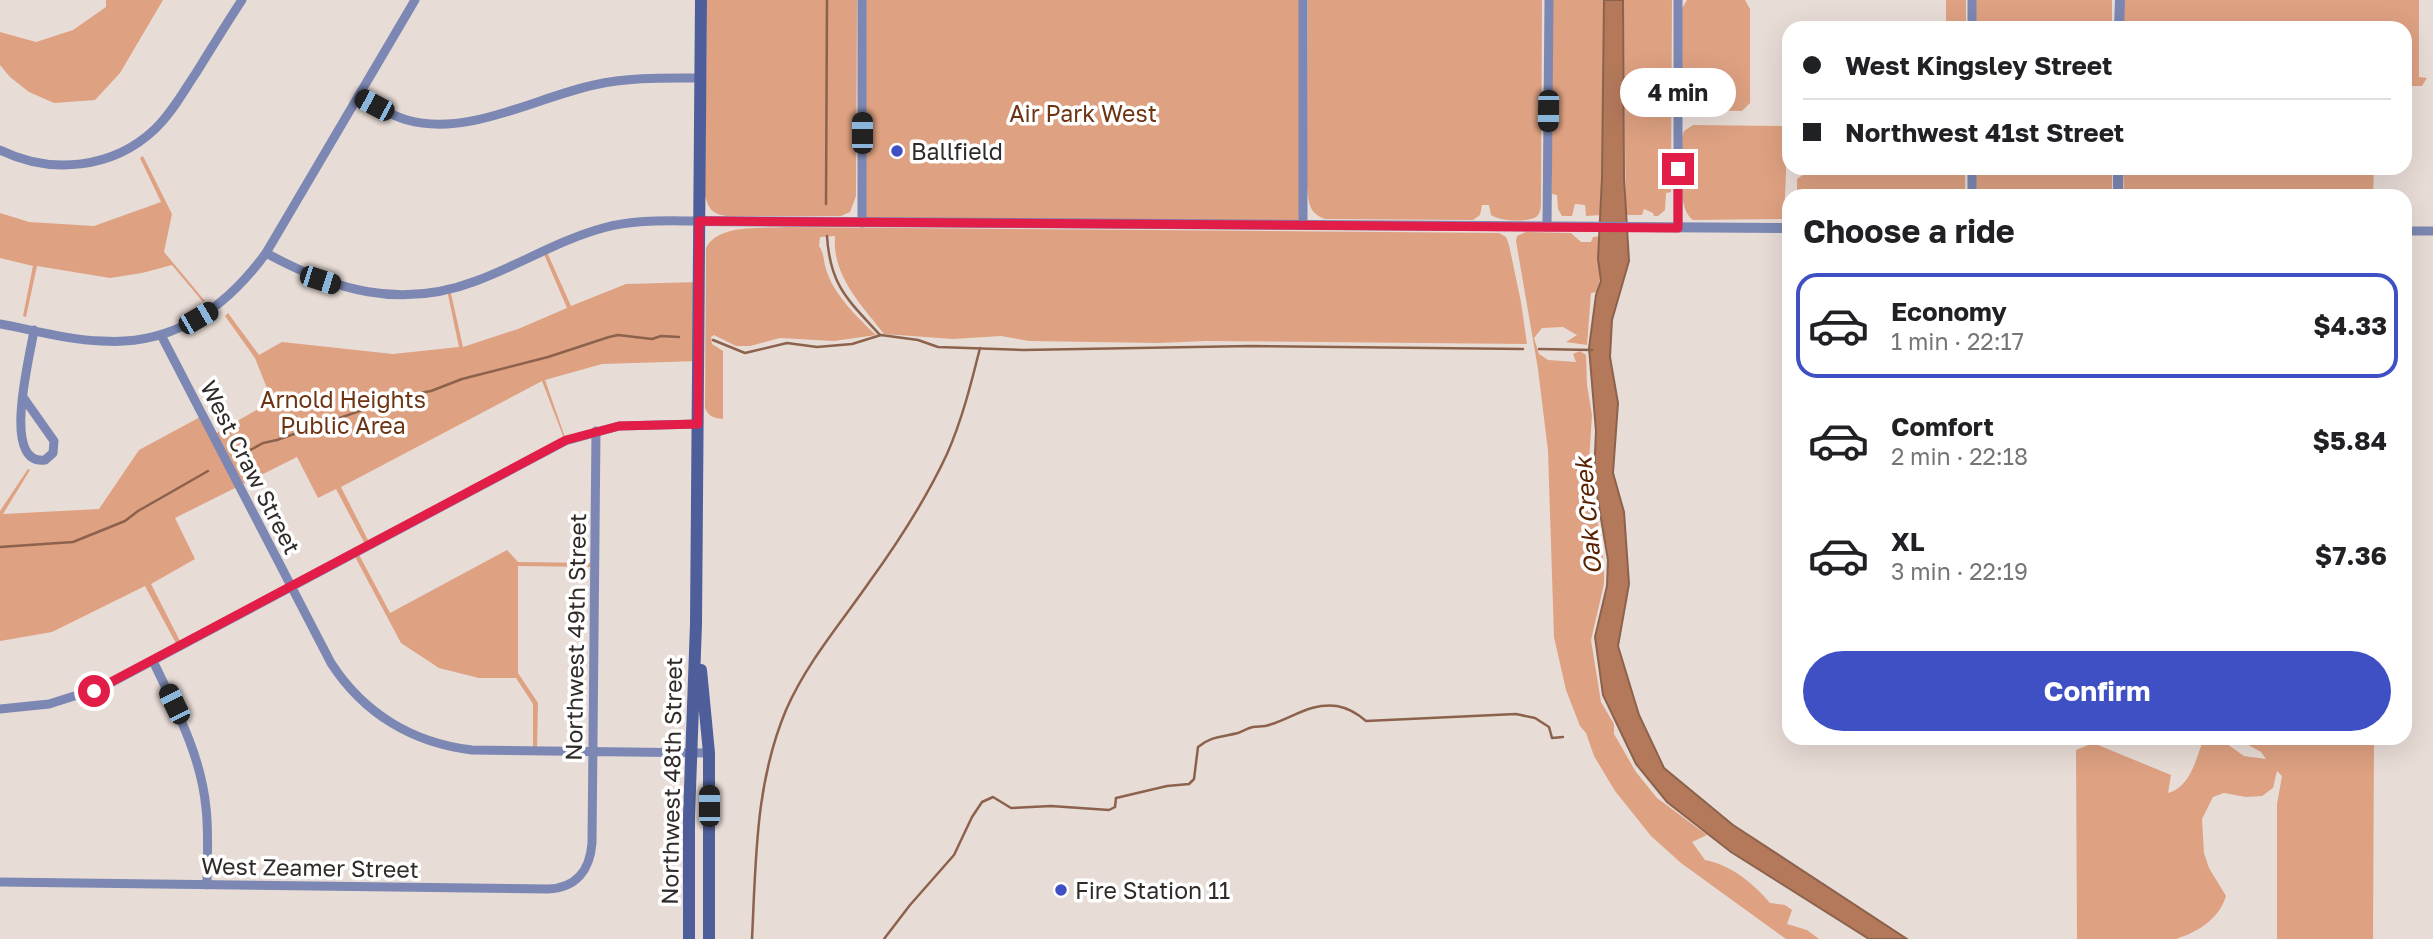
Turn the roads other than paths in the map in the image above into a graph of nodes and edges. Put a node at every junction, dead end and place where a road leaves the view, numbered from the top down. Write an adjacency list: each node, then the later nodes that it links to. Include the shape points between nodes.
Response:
1 (242, 0): 14 (street, via 171,111 134,146 96,162 63,166)
2 (415, 0): 13 (street)
3 (701, 0): 12 (main road, Northwest 48th Street)
4 (862, 0): 16 (street)
5 (1303, 0): 17 (street)
6 (1549, 0): 18 (street)
7 (1678, 0): 19 (street)
8 (1972, 0): 10 (street)
9 (2120, 0): 11 (street)
10 (1972, 21)
11 (2119, 21)
12 (700, 78): 13 (street, via 640,78 594,85 446,125 407,120); 15 (main road, Northwest 48th Street)
13 (358, 97): 23 (street)
14 (0, 150)
15 (699, 221): 16 (street); 23 (street, via 631,222 604,228 475,282 408,295 340,286); 28 (main road, Northwest 48th Street)
16 (862, 223): 17 (street)
17 (1303, 225): 18 (street)
18 (1547, 227): 19 (street)
19 (1678, 228): 20 (street)
20 (1782, 228)
21 (2412, 231): 22 (street)
22 (2433, 231)
23 (267, 253): 26 (street, via 221,304)
24 (0, 324): 25 (street)
25 (34, 330): 26 (street, via 99,341); 27 (street)
26 (161, 335): 30 (street, West Craw Street)
27 (23, 397): 27 (street, via 54,442 53,453 45,460 34,459 23,445 19,426)
28 (698, 424): 29 (street, via 643,424); 31 (main road, Northwest 48th Street)
29 (596, 431): 30 (street, via 526,460); 34 (street, Northwest 49th Street)
30 (291, 587): 32 (street); 34 (street, West Craw Street, via 338,673 365,704 397,727 433,743 463,749)
31 (696, 624): 35 (main road, Northwest 48th Street); 36 (main road, Northwest 48th Street)
32 (153, 661): 33 (street, via 84,695 37,707); 39 (street, via 201,775)
33 (0, 709)
34 (593, 751): 35 (street, West Craw Street); 37 (street, Northwest 49th Street)
35 (691, 753): 36 (street, West Craw Street); 40 (main road, Northwest 48th Street)
36 (709, 753): 41 (main road, Northwest 48th Street)
37 (592, 843): 39 (street, West Zeamer Street, via 582,874 553,889)
38 (0, 882): 39 (street, West Zeamer Street)
39 (207, 885)
40 (689, 939)
41 (709, 939)

